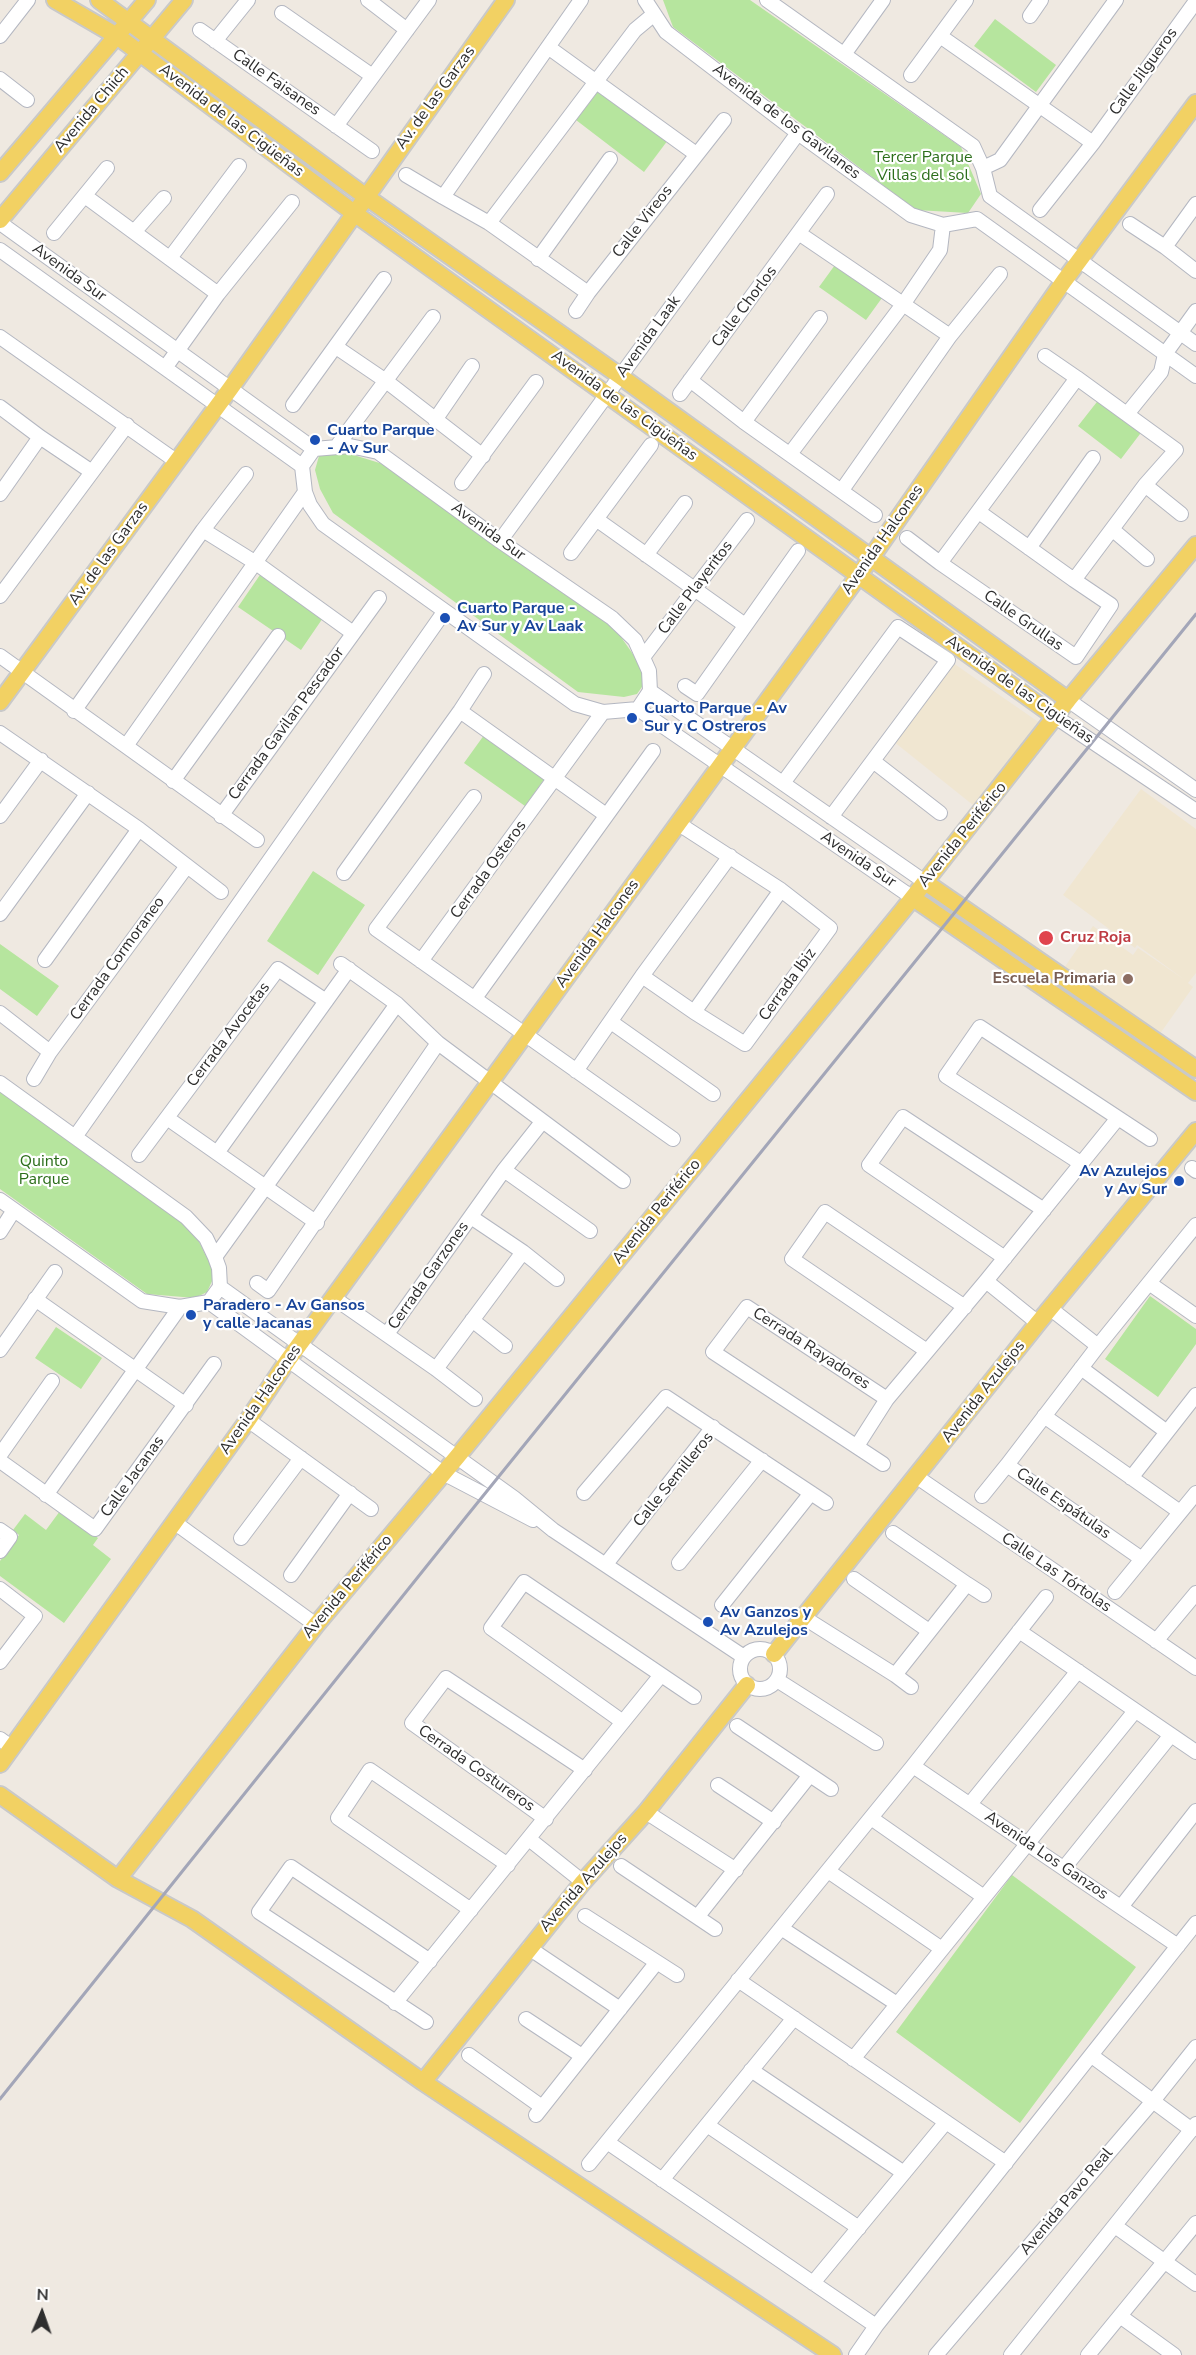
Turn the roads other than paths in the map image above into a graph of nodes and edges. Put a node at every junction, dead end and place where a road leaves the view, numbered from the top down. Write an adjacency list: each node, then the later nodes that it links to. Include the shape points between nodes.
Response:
1 (28, 0): 24 (street)
2 (55, 0): 25 (main road, Avenida de las Cigüeñas)
3 (99, 0): 21 (main road, Avenida de las Cigüeñas)
4 (147, 0): 21 (main road, Avenida Chiich)
5 (184, 0): 27 (main road, Avenida Chiich)
6 (248, 0): 28 (street, Calle Faisanes)
7 (368, 0): 23 (street)
8 (429, 0): 23 (street, Calle Faisanes)
9 (506, 0): 53 (main road, Av. de las Garzas)
10 (581, 0): 29 (street)
11 (645, 0): 19 (street, Avenida de los Gavilanes)
12 (767, 0): 31 (street)
13 (883, 0): 31 (street)
14 (966, 0): 26 (street)
15 (1041, 0): 20 (street)
16 (1116, 0): 38 (street)
17 (1196, 1): 42 (street, Calle Jilgueros)
18 (282, 13): 32 (street)
19 (653, 15): 35 (street, via 635,30); 41 (street, Avenida de los Gavilanes, via 666,32)
20 (1030, 16)
21 (128, 23): 25 (main road, Avenida Chiich); 27 (main road, Avenida de las Cigüeñas)
22 (201, 30): 28 (street, Calle Faisanes)
23 (406, 30): 32 (street, Calle Faisanes)
24 (0, 36)
25 (117, 36): 30 (main road, Avenida de las Cigüeñas); 49 (main road, Avenida Chiich)
26 (940, 36): 33 (street); 38 (street)
27 (151, 39): 30 (main road, Avenida Chiich); 53 (main road, Avenida de las Cigüeñas)
28 (215, 41): 40 (street, Calle Faisanes)
29 (548, 47): 35 (street); 55 (street)
30 (140, 52): 60 (main road, Avenida de las Cigüeñas); 62 (main road, Avenida Chiich)
31 (845, 53): 48 (street, via 973,146)
32 (371, 75): 40 (street, Calle Faisanes)
33 (911, 75)
34 (0, 79): 36 (street)
35 (595, 81): 44 (street); 63 (street)
36 (27, 100)
37 (1196, 104): 73 (main road, Avenida Halcones)
38 (1038, 106): 42 (street); 48 (street, via 999,160)
39 (724, 120): 44 (street, Calle Vireos)
40 (336, 126): 43 (street, Calle Faisanes)
41 (798, 133): 65 (street, Avenida de los Gavilanes, via 911,215); 95 (street, Avenida Laak)
42 (1093, 143): 59 (street, Calle Jilgueros)
43 (372, 151)
44 (696, 154): 79 (street, Calle Vireos)
45 (610, 159): 72 (street)
46 (239, 166): 71 (street)
47 (107, 168): 52 (street)
48 (983, 168): 54 (street)
49 (0, 173)
50 (406, 175): 55 (street)
51 (827, 194): 68 (street, Calle Chorlos)
52 (85, 196): 66 (street); 67 (street)
53 (365, 196): 60 (main road, Av. de las Garzas); 95 (main road, Avenida de las Cigüeñas)
54 (990, 196): 61 (street); 73 (street)
55 (442, 197): 63 (street)
56 (164, 198): 66 (street)
57 (292, 202): 78 (street)
58 (1196, 204): 69 (street)
59 (1040, 210)
60 (354, 213): 101 (main road); 102 (main road, Avenida de las Cigüeñas)
61 (977, 219): 65 (street, Avenida de los Gavilanes); 77 (street)
62 (0, 222): 89 (street, Avenida Sur)
63 (489, 223): 72 (street)
64 (1130, 224): 69 (street)
65 (943, 225): 80 (street, via 940,250)
66 (134, 232): 71 (street)
67 (54, 233)
68 (800, 234): 80 (street); 98 (street, Calle Chorlos)
69 (1165, 247): 74 (street)
70 (0, 250): 94 (street, Avenida Sur)
71 (170, 258): 78 (street)
72 (538, 258): 79 (street)
73 (1080, 260): 77 (main road, Avenida Halcones); 85 (street)
74 (1196, 271)
75 (1000, 273): 86 (street)
76 (384, 279): 90 (street)
77 (1064, 281): 91 (street); 142 (main road, Avenida Halcones)
78 (218, 294): 89 (street)
79 (588, 294): 81 (street, Calle Vireos)
80 (904, 303): 86 (street); 115 (street)
81 (576, 311)
82 (1196, 311): 85 (street)
83 (433, 317): 99 (street)
84 (820, 318): 109 (street)
85 (1180, 333): 88 (street); 91 (street)
86 (950, 336): 124 (street)
87 (0, 337): 110 (street)
88 (1196, 344)
89 (179, 347): 94 (street); 101 (street, Avenida Sur)
90 (336, 347): 99 (street); 104 (street)
91 (1165, 354): 96 (street); 107 (street, via 1161,372)
92 (1045, 356): 97 (street)
93 (472, 366): 108 (street)
94 (165, 368): 105 (street, Avenida Sur)
95 (620, 376): 102 (street, Avenida Laak); 142 (main road, Avenida de las Cigüeñas)
96 (1196, 376)
97 (1077, 378): 107 (street); 128 (street)
98 (690, 380): 103 (street, Calle Chorlos); 109 (street)
99 (386, 381): 108 (street); 112 (street)
100 (536, 382): 116 (street)
101 (230, 389): 105 (main road, Av. de las Garzas); 114 (street, Avenida Sur)
102 (607, 394): 136 (street, Avenida Laak); 146 (main road, Avenida de las Cigüeñas)
103 (680, 394)
104 (293, 405)
105 (217, 406): 117 (main road, Av. de las Garzas); 119 (street, Avenida Sur)
106 (0, 407): 111 (street)
107 (1127, 414): 123 (street, via 1176,450)
108 (435, 420): 116 (street)
109 (744, 422): 115 (street)
110 (127, 425): 117 (street); 120 (street)
111 (40, 437): 120 (street); 126 (street)
112 (340, 441): 114 (street, Avenida Sur); 136 (street, Avenida Sur, via 378,452)
113 (651, 445): 131 (street)
114 (314, 449): 119 (street)
115 (790, 454): 124 (street)
116 (483, 456): 122 (street)
117 (170, 457): 158 (main road, Av. de las Garzas)
118 (1093, 458): 138 (street)
119 (302, 466): 125 (street)
120 (92, 472): 148 (street)
121 (246, 474): 133 (street)
122 (462, 483)
123 (1145, 485): 129 (street); 134 (street)
124 (842, 490): 130 (street)
125 (305, 492): 144 (street); 151 (street, via 323,524)
126 (0, 494)
127 (685, 503): 141 (street)
128 (979, 512): 138 (street, Calle Grullas); 145 (street)
129 (1181, 514)
130 (875, 515)
131 (596, 519): 140 (street); 141 (street)
132 (747, 520): 149 (street, Calle Playeritos)
133 (203, 530): 144 (street, Cerrada Gavilan Pescador); 164 (street)
134 (1113, 530): 143 (street); 147 (street)
135 (907, 538): 145 (street, Calle Grullas)
136 (500, 541): 156 (street, Avenida Sur, via 612,618 635,640)
137 (1196, 545): 161 (main road, Avenida Periférico)
138 (1029, 548): 147 (street, Calle Grullas)
139 (798, 551): 152 (street)
140 (571, 552)
141 (646, 555): 149 (street)
142 (872, 557): 146 (main road, Avenida Halcones); 161 (main road, Avenida de las Cigüeñas)
143 (1146, 559)
144 (256, 563): 153 (street, Cerrada Gavilan Pescador); 169 (street)
145 (940, 563): 147 (street, Calle Grullas, via 1076,657 1111,605)
146 (859, 575): 167 (main road, Avenida de las Cigüeñas); 170 (main road, Avenida Halcones)
147 (1074, 580)
148 (2, 588)
149 (695, 589): 152 (street); 156 (street, Calle Playeritos)
150 (379, 598): 153 (street, Cerrada Gavilan Pescador)
151 (444, 612): 166 (street); 223 (street)
152 (746, 625): 159 (street, via 697,694)
153 (353, 633): 185 (street, Cerrada Gavilan Pescador)
154 (278, 636): 176 (street)
155 (0, 656): 158 (street, Cerrada Gavilan Pescador)
156 (644, 656): 160 (street, Avenida Sur)
157 (484, 674): 165 (street)
158 (28, 676): 162 (main road, Av. de las Garzas); 164 (street, Cerrada Gavilan Pescador)
159 (685, 686)
160 (650, 691): 163 (street); 170 (street, Avenida Sur)
161 (1068, 700): 167 (main road, Avenida Periférico); 178 (street, Avenida de las Cigüeñas)
162 (0, 702)
163 (638, 709): 166 (street); 174 (street, Avenida Sur)
164 (74, 711): 169 (street, Cerrada Gavilan Pescador)
165 (460, 711): 175 (street); 192 (street)
166 (599, 717): 175 (street, Cerrada Osteros)
167 (1057, 718): 181 (street, Avenida de las Cigüeñas); 193 (main road, Avenida Periférico)
168 (0, 733): 172 (street)
169 (126, 746): 176 (street, Cerrada Gavilan Pescador)
170 (732, 748): 174 (main road, Avenida Halcones); 177 (street, Avenida Sur)
171 (653, 751): 183 (street)
172 (41, 760): 179 (street); 184 (street)
173 (873, 761): 177 (street, via 948,660 898,627); 182 (street); 186 (street)
174 (721, 766): 187 (main road, Avenida Halcones); 196 (street, Avenida Sur)
175 (556, 778): 183 (street); 200 (street, Cerrada Osteros)
176 (172, 782): 185 (street, Cerrada Gavilan Pescador)
177 (783, 783): 186 (street, Avenida Sur)
178 (1196, 790)
179 (88, 793): 188 (street); 197 (street)
180 (474, 797): 200 (street, via 376,929)
181 (1196, 811)
182 (940, 813)
183 (606, 814): 203 (street)
184 (0, 816)
185 (221, 816): 189 (street, Cerrada Gavilan Pescador)
186 (831, 817): 193 (street, Avenida Sur)
187 (684, 827): 190 (street, Cerrada Ibiz); 209 (main road, Avenida Halcones)
188 (139, 830): 191 (street); 199 (street)
189 (257, 840)
190 (730, 856): 194 (street, Cerrada Ibiz); 202 (street)
191 (187, 866): 195 (street); 211 (street, Cerrada Cormoraneo)
192 (344, 873)
193 (925, 882): 196 (main road, Avenida Periférico); 198 (main road, Avenida Sur)
194 (781, 890): 206 (street); 206 (street, Cerrada Ibiz, via 830,928 745,1044)
195 (221, 892)
196 (913, 898): 201 (main road, Avenida Sur); 280 (main road, Avenida Periférico)
197 (0, 914)
198 (1025, 951): 201 (main road); 212 (main road, Avenida Sur)
199 (45, 960)
200 (421, 961): 203 (street)
201 (1013, 966): 217 (main road, Avenida Sur)
202 (642, 976): 206 (street, Cerrada Ibiz); 208 (street)
203 (475, 998): 209 (street)
204 (326, 1001): 205 (street, via 345,966); 219 (street, Cerrada Avocetas, via 278,969); 226 (street)
205 (397, 1004): 210 (street); 231 (street)
206 (694, 1012)
207 (0, 1013): 211 (street)
208 (611, 1022): 213 (street); 218 (street)
209 (523, 1034): 213 (street); 215 (main road, Avenida Halcones)
210 (438, 1043): 215 (street); 236 (street)
211 (50, 1052): 214 (street, Cerrada Cormoraneo)
212 (1196, 1069)
213 (576, 1071): 224 (street)
214 (34, 1079)
215 (491, 1082): 221 (street); 249 (main road, Avenida Halcones)
216 (0, 1083): 223 (street)
217 (1196, 1092)
218 (712, 1094)
219 (167, 1118): 226 (street); 227 (street, Cerrada Avocetas)
220 (1118, 1118): 225 (street); 228 (street, Cerrada Rayadores); 228 (street, via 980,1027 946,1076)
221 (542, 1122): 229 (street, Cerrada Garzones); 230 (street)
222 (1196, 1131): 254 (main road, Avenida Azulejos)
223 (75, 1137): 241 (street, via 186,1217 206,1238)
224 (673, 1138)
225 (1150, 1139)
226 (217, 1153): 231 (street)
227 (139, 1155)
228 (1082, 1164): 234 (street, Cerrada Rayadores)
229 (504, 1170): 235 (street, Cerrada Garzones); 237 (street)
230 (623, 1181)
231 (267, 1187): 236 (street); 241 (street)
232 (0, 1200): 233 (street)
233 (14, 1210): 238 (street); 253 (street, via 142,1301)
234 (1044, 1210): 242 (street, Cerrada Rayadores); 242 (street, via 903,1117 869,1165)
235 (471, 1217): 240 (street, Cerrada Garzones); 258 (street, Cerrada Garzones)
236 (317, 1222): 246 (street, via 268,1291)
237 (590, 1231)
238 (0, 1232)
239 (1193, 1233): 247 (street, Calle Espátulas)
240 (523, 1252): 244 (street, Cerrada Garzones); 257 (street)
241 (215, 1257): 248 (street)
242 (1005, 1258): 245 (street, Cerrada Rayadores)
243 (55, 1272): 250 (street)
244 (557, 1279)
245 (986, 1281): 252 (street, Cerrada Rayadores); 256 (street)
246 (257, 1283)
247 (1149, 1284): 255 (street); 261 (street, Calle Espátulas)
248 (220, 1287): 251 (street); 259 (street)
249 (334, 1298): 258 (street, Cerrada Garzones); 259 (main road, Avenida Halcones)
250 (35, 1299): 262 (street); 268 (street)
251 (209, 1302): 253 (street); 264 (street)
252 (965, 1306): 263 (street, Cerrada Rayadores); 263 (street, via 825,1212 792,1259)
253 (180, 1307): 268 (street)
254 (1051, 1309): 256 (main road, Avenida Azulejos); 261 (street)
255 (1196, 1316)
256 (1032, 1318): 287 (main road, Avenida Azulejos)
257 (472, 1320): 260 (street); 267 (street)
258 (387, 1334): 267 (street, Cerrada Garzones)
259 (300, 1343): 264 (main road, Avenida Halcones); 280 (street)
260 (505, 1346)
261 (1098, 1346): 266 (street, Calle Espátulas)
262 (0, 1350)
263 (927, 1352): 272 (street, Cerrada Rayadores)
264 (288, 1360): 275 (main road, Avenida Halcones); 286 (street)
265 (214, 1364): 273 (street, Calle Jacanas)
266 (1081, 1368): 274 (street, Calle Espátulas); 277 (street)
267 (436, 1369): 271 (street, Cerrada Garzones)
268 (135, 1370): 273 (street); 295 (street)
269 (52, 1381): 279 (street)
270 (1196, 1395): 277 (street)
271 (475, 1399)
272 (887, 1399): 278 (street, Cerrada Rayadores); 278 (street, Cerrada Rayadores, via 747,1307 713,1352)
273 (186, 1405): 295 (street, Calle Jacanas, via 95,1529)
274 (1044, 1416): 285 (street, Calle Espátulas); 288 (street)
275 (248, 1420): 281 (street); 301 (main road, Avenida Halcones)
276 (713, 1427): 282 (street, Calle Semilleros); 293 (street, via 666,1397); 308 (street, Calle Semilleros)
277 (1167, 1432): 288 (street)
278 (857, 1446): 284 (street, Cerrada Rayadores)
279 (0, 1455)
280 (457, 1457): 286 (main road, Avenida Periférico); 289 (street)
281 (301, 1458): 292 (street); 304 (street)
282 (762, 1460): 291 (street, Calle Semilleros); 307 (street)
283 (0, 1461): 295 (street, Calle Jacanas)
284 (882, 1464)
285 (1007, 1465): 296 (street); 306 (street, Calle Espátulas)
286 (443, 1473): 290 (street); 319 (main road, Avenida Periférico)
287 (916, 1477): 318 (main road, Avenida Azulejos); 322 (street, Calle Las Tórtolas)
288 (1131, 1478): 300 (street)
289 (486, 1479): 290 (street); 297 (street)
290 (477, 1490): 297 (street)
291 (811, 1492): 298 (street, Calle Semilleros); 317 (street)
292 (350, 1493): 299 (street); 309 (street)
293 (584, 1493)
294 (1196, 1493): 300 (street)
295 (46, 1496)
296 (982, 1496)
297 (511, 1502): 308 (street)
298 (826, 1503)
299 (371, 1509)
300 (1180, 1512): 306 (street)
301 (174, 1522): 319 (street); 338 (main road, Avenida Halcones)
302 (0, 1530): 305 (street, via 10,1537)
303 (893, 1533): 311 (street)
304 (241, 1538)
305 (0, 1551)
306 (1142, 1559): 313 (street)
307 (679, 1563)
308 (606, 1564): 324 (street)
309 (291, 1575)
310 (854, 1579): 320 (street)
311 (967, 1584): 315 (street); 320 (street)
312 (0, 1589): 325 (street, via 35,1616)
313 (1115, 1592)
314 (1196, 1593): 322 (street)
315 (984, 1595)
316 (1046, 1597): 321 (street)
317 (722, 1605)
318 (803, 1617): 323 (main road, Avenida Azulejos); 329 (street)
319 (316, 1625): 362 (main road, Avenida Periférico)
320 (929, 1630): 329 (street)
321 (1019, 1631): 327 (street); 342 (street)
322 (1156, 1641): 326 (street, Calle Las Tórtolas)
323 (774, 1654): 324 (street, via 758,1649); 330 (street, via 780,1664)
324 (744, 1657): 331 (street, via 740,1669)
325 (0, 1662)
326 (1196, 1668)
327 (1078, 1671): 334 (street); 348 (street)
328 (661, 1675): 333 (street); 335 (street, Cerrada Costureros); 335 (street, via 524,1582 491,1628)
329 (895, 1676): 332 (street)
330 (777, 1680): 331 (street, via 767,1688); 339 (street)
331 (747, 1685): 350 (main road, Avenida Azulejos)
332 (911, 1687)
333 (694, 1697)
334 (1135, 1711): 337 (street); 355 (street)
335 (623, 1722): 343 (street, Cerrada Costureros)
336 (737, 1726): 344 (street)
337 (1171, 1735): 340 (street); 358 (street)
338 (5, 1742): 341 (main road, Avenida Halcones)
339 (876, 1743)
340 (1196, 1752)
341 (0, 1764)
342 (913, 1766): 348 (street, Avenida Los Ganzos); 352 (street)
343 (585, 1770): 351 (street, Cerrada Costureros); 351 (street, Cerrada Costureros, via 446,1678 412,1723)
344 (810, 1775): 346 (street); 353 (street)
345 (718, 1785): 353 (street)
346 (831, 1789)
347 (0, 1795): 362 (main road)
348 (969, 1804): 355 (street, Avenida Los Ganzos)
349 (1196, 1811): 364 (street)
350 (646, 1812): 359 (street); 361 (main road, Avenida Azulejos)
351 (546, 1818): 354 (street, Cerrada Costureros)
352 (871, 1818): 360 (street); 363 (street)
353 (774, 1822): 359 (street)
354 (529, 1839): 356 (street, Cerrada Costureros); 361 (street, Cerrada Costureros)
355 (1027, 1844): 358 (street, Avenida Los Ganzos); 363 (street)
356 (508, 1865): 365 (street, Cerrada Costureros); 365 (street, via 370,1770 338,1818)
357 (621, 1866): 367 (street)
358 (1064, 1868): 364 (street, Avenida Los Ganzos)
359 (736, 1870): 367 (street)
360 (828, 1871): 369 (street); 372 (street)
361 (577, 1878): 373 (main road, Avenida Azulejos)
362 (118, 1879): 390 (main road, via 192,1919)
363 (984, 1897): 372 (street)
364 (1121, 1907): 371 (street, Avenida Los Ganzos)
365 (471, 1910): 374 (street, Cerrada Costureros)
366 (585, 1916): 375 (street)
367 (698, 1916): 370 (street)
368 (1196, 1923): 371 (street)
369 (781, 1928): 377 (street); 379 (street)
370 (715, 1929)
371 (1178, 1946): 387 (street)
372 (942, 1949): 379 (street)
373 (536, 1952): 380 (street); 390 (main road, Avenida Azulejos)
374 (430, 1961): 378 (street, Cerrada Costureros); 378 (street, via 291,1867 259,1912)
375 (657, 1962): 376 (street); 380 (street)
376 (677, 1975)
377 (738, 1980): 381 (street); 395 (street)
378 (395, 2003): 383 (street)
379 (897, 2004): 388 (street)
380 (620, 2008): 386 (street)
381 (794, 2018): 388 (street); 389 (street)
382 (526, 2019): 386 (street)
383 (426, 2022)
384 (1196, 2047): 391 (street, Avenida Pavo Real)
385 (469, 2055): 386 (street, via 539,2111)
386 (582, 2056)
387 (1092, 2056): 391 (street); 396 (street)
388 (853, 2059): 392 (street)
389 (752, 2070): 393 (street); 398 (street)
390 (423, 2082): 408 (main road)
391 (1153, 2101): 394 (street); 410 (street, Avenida Pavo Real)
392 (946, 2122): 396 (street); 398 (street)
393 (707, 2125): 399 (street); 402 (street)
394 (1194, 2127): 401 (street)
395 (607, 2142): 397 (street); 399 (street)
396 (1006, 2163): 407 (street)
397 (589, 2164)
398 (904, 2173): 402 (street)
399 (662, 2180): 404 (street)
400 (1196, 2223): 403 (street)
401 (1115, 2226): 403 (street); 411 (street)
402 (859, 2228): 404 (street)
403 (1165, 2262): 405 (street); 406 (street)
404 (813, 2283): 407 (street)
405 (1196, 2284)
406 (1120, 2316): 412 (street); 413 (street)
407 (876, 2326): 409 (street)
408 (832, 2355)
409 (856, 2355)
410 (936, 2355)
411 (1011, 2355)
412 (1088, 2355)
413 (1174, 2355)

